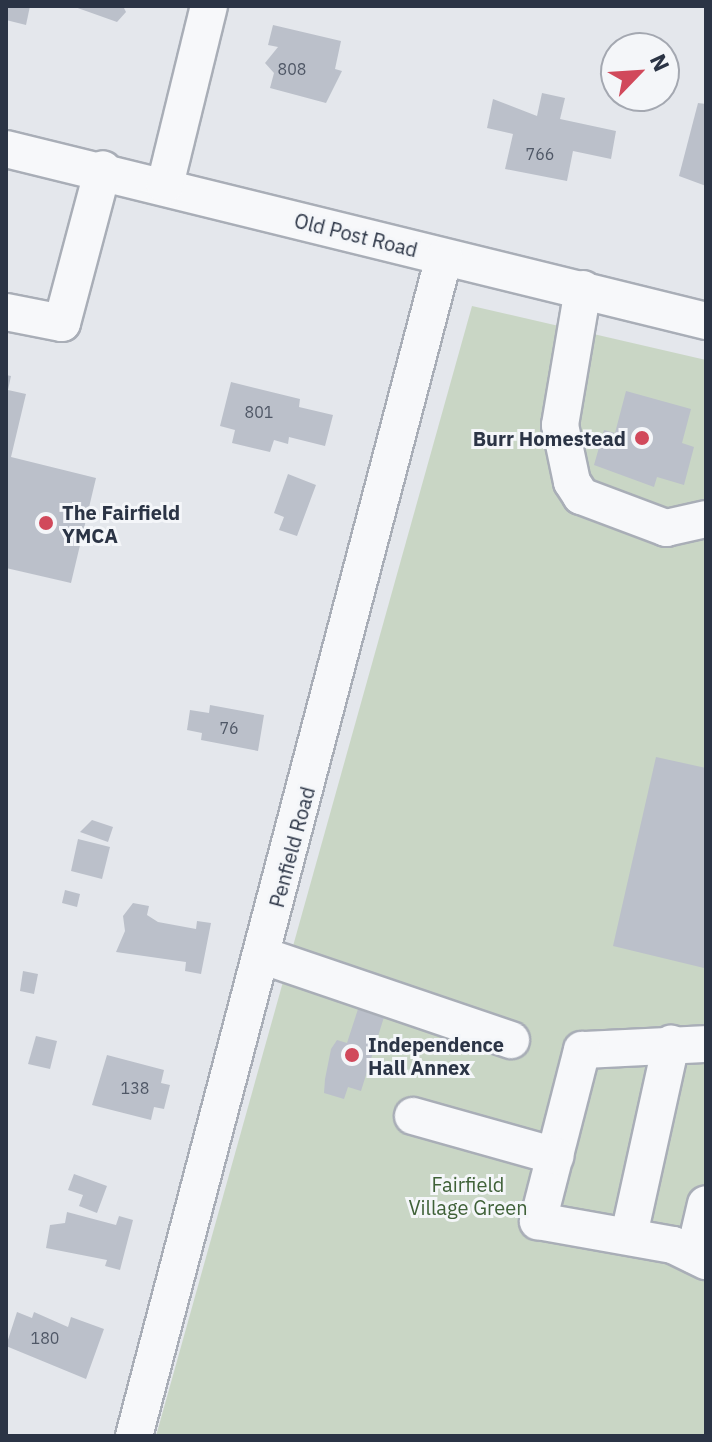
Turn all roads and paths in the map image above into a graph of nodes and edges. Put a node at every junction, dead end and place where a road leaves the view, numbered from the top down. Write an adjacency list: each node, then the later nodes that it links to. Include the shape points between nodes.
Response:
1 (209, 6): 4 (street)
2 (6, 149): 3 (street, Old Post Road)
3 (103, 169): 4 (street, Old Post Road); 7 (street, via 62,323)
4 (165, 185): 5 (street, Old Post Road)
5 (444, 257): 6 (street, Old Post Road); 10 (street, Penfield Road)
6 (583, 289): 8 (street, Old Post Road); 9 (street, via 560,425 572,482 581,496 666,528)
7 (6, 312)
8 (706, 321)
9 (706, 519)
10 (264, 956): 11 (street); 19 (street, Penfield Road)
11 (511, 1040)
12 (671, 1044): 13 (street); 15 (street, via 642,1052 582,1050); 17 (street)
13 (706, 1044)
14 (413, 1116): 15 (street)
15 (555, 1156): 17 (street, via 538,1221)
16 (706, 1204): 18 (street)
17 (629, 1235): 18 (street)
18 (700, 1258)
19 (134, 1436)

